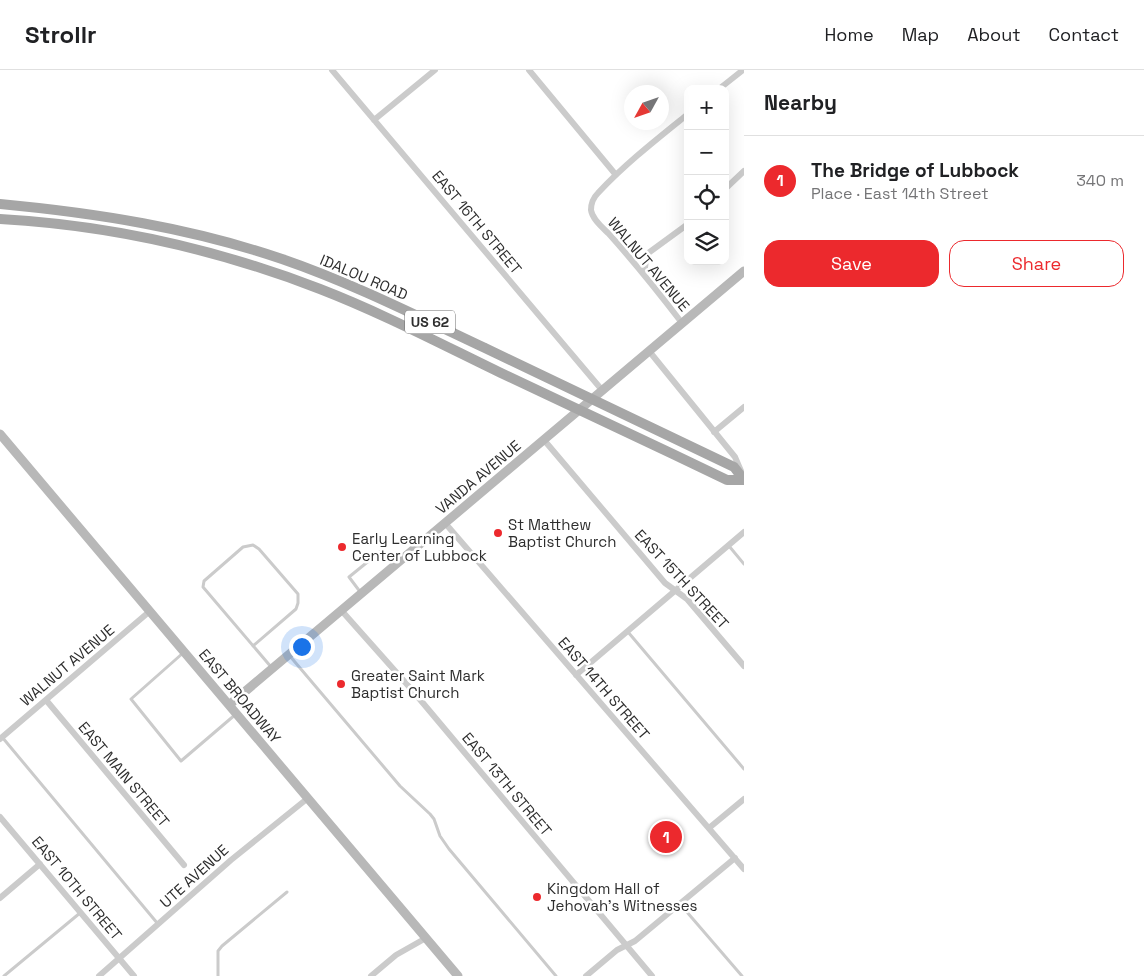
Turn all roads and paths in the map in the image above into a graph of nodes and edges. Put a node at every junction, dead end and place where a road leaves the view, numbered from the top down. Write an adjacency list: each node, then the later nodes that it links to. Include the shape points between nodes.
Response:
1 (332, 70): 7 (street, EAST 16TH STREET)
2 (435, 70): 7 (street)
3 (529, 70): 9 (street)
4 (743, 70): 5 (street)
5 (724, 85)
6 (684, 117): 9 (street, WALNUT AVENUE)
7 (374, 120): 18 (street, EAST 16TH STREET)
8 (744, 171): 10 (street)
9 (616, 175): 15 (street, WALNUT AVENUE, via 592,201 592,215)
10 (729, 185)
11 (0, 204): 19 (main road, IDALOU ROAD / US 62, via 140,222 283,259 378,298)
12 (0, 219): 21 (main road, IDALOU ROAD / US 62, via 146,238 277,274 349,301)
13 (684, 227): 15 (street, via 647,254)
14 (744, 271): 16 (main road, VANDA AVENUE)
15 (644, 274): 16 (street, WALNUT AVENUE)
16 (682, 323): 17 (main road, VANDA AVENUE)
17 (649, 351): 18 (main road, VANDA AVENUE); 22 (street)
18 (602, 390): 19 (main road, VANDA AVENUE)
19 (591, 399): 21 (main road, VANDA AVENUE); 25 (main road, IDALOU ROAD / US 62, via 734,467)
20 (744, 407): 22 (street)
21 (579, 410): 24 (main road, VANDA AVENUE); 25 (main road, IDALOU ROAD / US 62, via 727,480)
22 (714, 432): 25 (street, via 735,457)
23 (0, 434): 34 (main road, EAST BROADWAY)
24 (544, 440): 26 (main road, VANDA AVENUE); 31 (street, EAST 15TH STREET)
25 (744, 480)
26 (445, 522): 30 (main road, VANDA AVENUE); 41 (street, EAST 14TH STREET)
27 (744, 532): 28 (street)
28 (728, 545): 29 (lane); 31 (street)
29 (744, 564)
30 (395, 565): 32 (main road, VANDA AVENUE); 32 (lane, via 381,551 349,577)
31 (676, 591): 35 (street); 39 (street, EAST 15TH STREET, via 687,599)
32 (361, 593): 33 (main road, VANDA AVENUE)
33 (341, 610): 38 (main road, VANDA AVENUE); 61 (street, EAST 13TH STREET)
34 (150, 611): 37 (main road, EAST BROADWAY); 42 (street, WALNUT AVENUE)
35 (628, 632): 41 (street); 46 (lane)
36 (253, 646): 36 (lane, via 203,585 243,547 253,545 299,597 296,609); 40 (lane)
37 (184, 653): 43 (main road, EAST BROADWAY); 44 (lane, via 131,699 182,761)
38 (289, 655): 40 (main road, VANDA AVENUE); 69 (lane, via 400,786 430,814 449,849)
39 (744, 666)
40 (272, 668): 43 (main road, VANDA AVENUE)
41 (576, 675): 50 (street, EAST 14TH STREET)
42 (46, 700): 45 (street, WALNUT AVENUE); 53 (street, EAST MAIN STREET)
43 (229, 705): 44 (main road, EAST BROADWAY)
44 (237, 714): 47 (main road, EAST BROADWAY)
45 (1, 738): 59 (lane)
46 (744, 769)
47 (308, 798): 59 (street, UTE AVENUE); 60 (main road, EAST BROADWAY)
48 (744, 799): 50 (street)
49 (0, 818): 52 (street, EAST 10TH STREET)
50 (709, 828): 51 (street, EAST 14TH STREET)
51 (734, 858): 54 (street, EAST 14TH STREET); 57 (street)
52 (40, 864): 56 (street); 58 (street, EAST 10TH STREET)
53 (184, 864)
54 (744, 869)
55 (287, 892): 66 (lane, via 222,946 218,951)
56 (0, 898)
57 (680, 904): 61 (street); 72 (lane)
58 (81, 913): 62 (street, EAST 10TH STREET); 63 (lane)
59 (159, 924): 62 (street, UTE AVENUE)
60 (426, 938): 67 (street); 68 (main road, EAST BROADWAY)
61 (626, 946): 70 (street); 71 (street, EAST 13TH STREET)
62 (120, 959): 64 (street, UTE AVENUE); 65 (street, EAST 10TH STREET)
63 (4, 976)
64 (99, 976)
65 (134, 976)
66 (218, 976)
67 (371, 976)
68 (458, 976)
69 (556, 976)
70 (586, 976)
71 (652, 976)
72 (742, 976)

